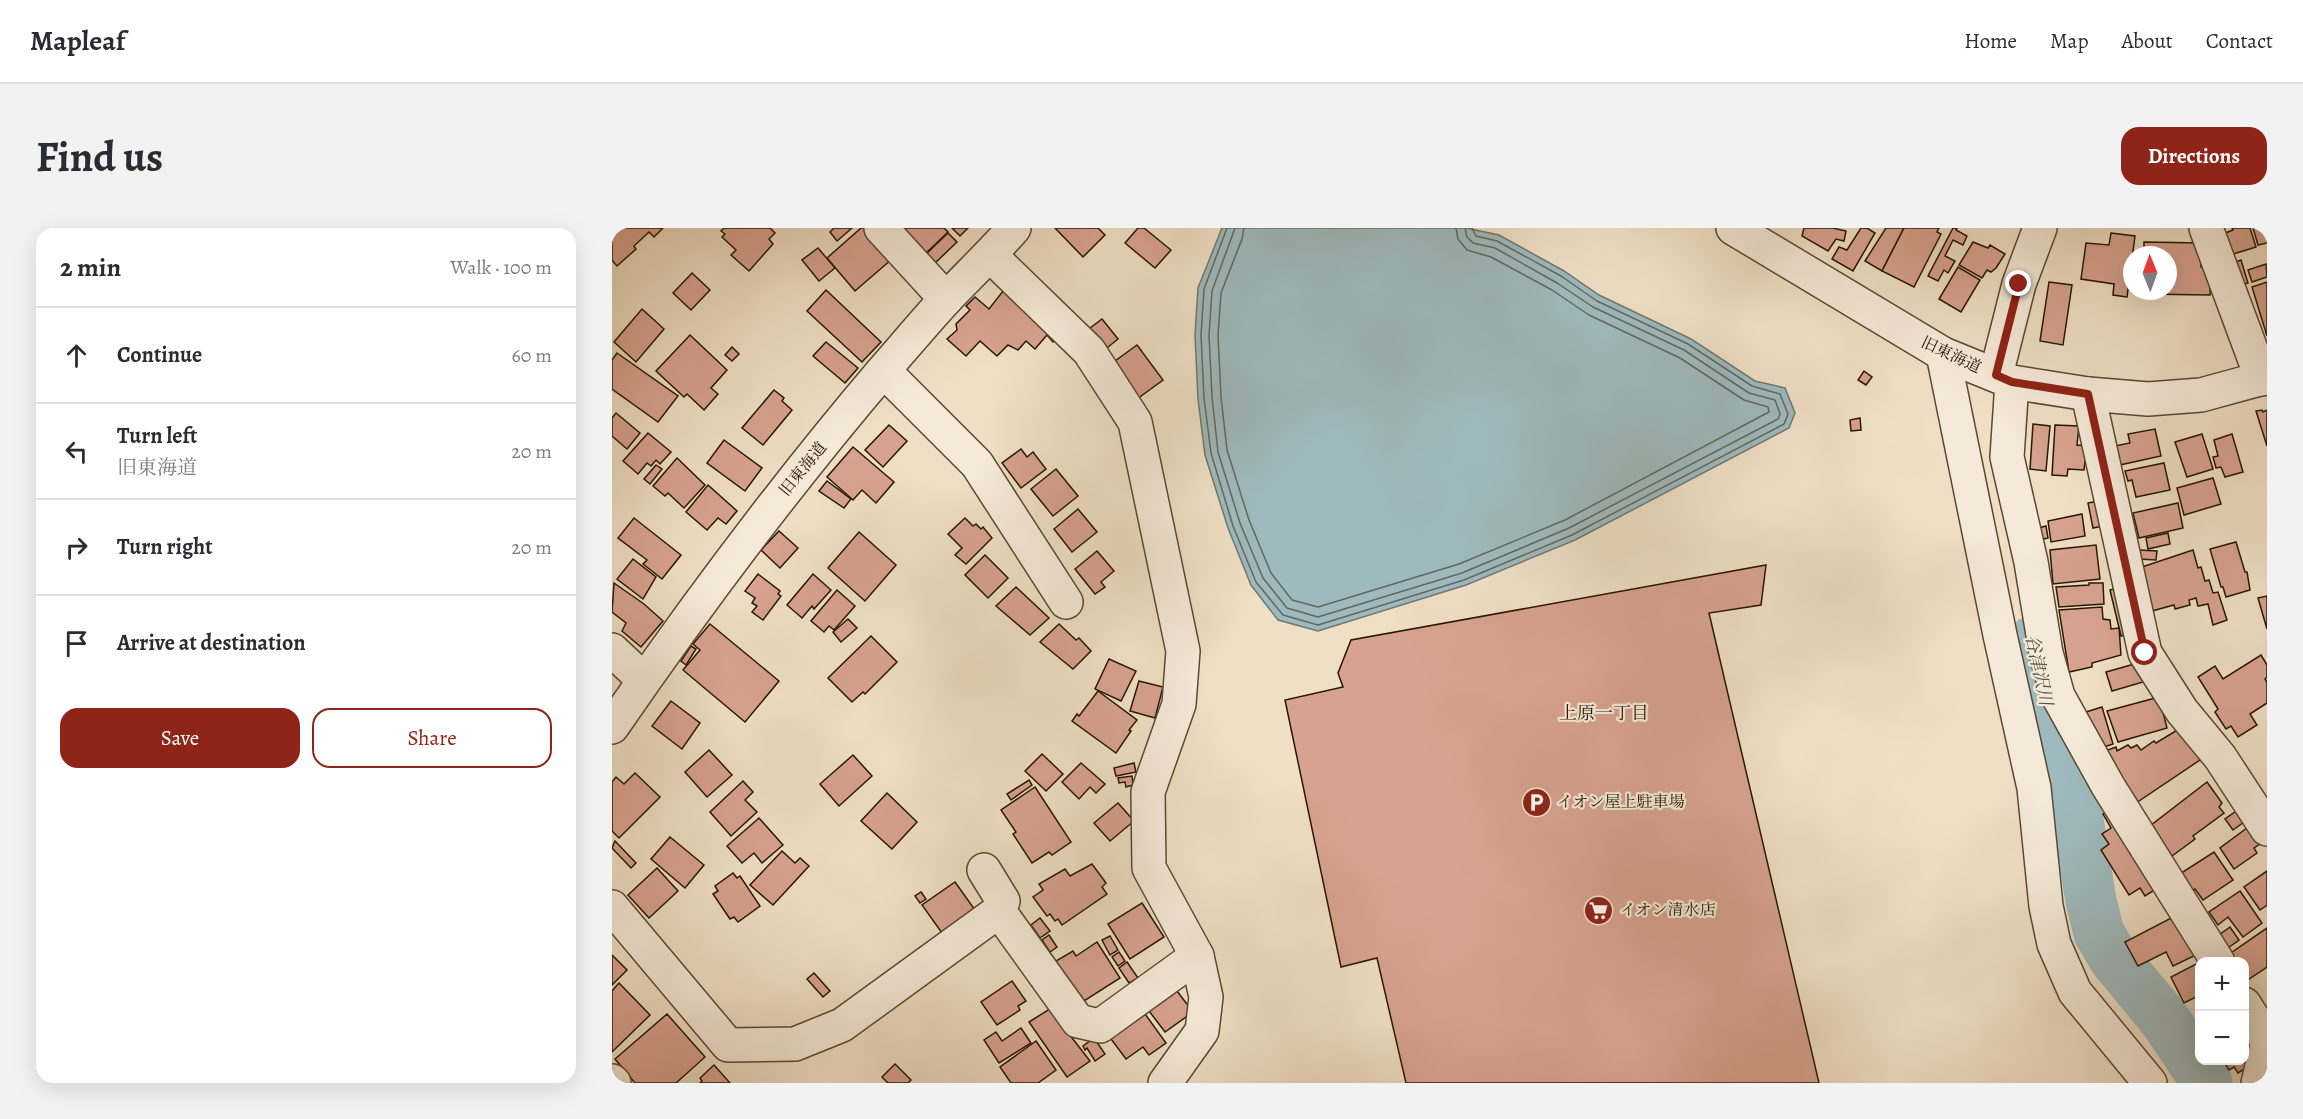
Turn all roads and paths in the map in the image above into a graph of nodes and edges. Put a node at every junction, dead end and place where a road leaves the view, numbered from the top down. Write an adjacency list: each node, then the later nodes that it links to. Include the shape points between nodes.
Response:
1 (881, 228): 8 (street)
2 (1014, 228): 7 (street, 旧東海道)
3 (1732, 228): 6 (street, 旧東海道)
4 (2040, 228): 12 (street, via 2019,284)
5 (2206, 228): 11 (street)
6 (1777, 240): 9 (street, 旧東海道)
7 (990, 255): 8 (street, 旧東海道); 22 (street, via 1089,351 1135,422 1183,651 1179,704 1148,792 1149,868)
8 (946, 299): 10 (street, 旧東海道)
9 (1943, 354): 12 (street, 旧東海道); 28 (street, via 2034,788 2046,906 2055,944 2075,992)
10 (884, 370): 14 (street, via 977,464); 16 (street, 旧東海道, via 785,490)
11 (2264, 378): 13 (street, 旧東海道, via 2201,395 2148,399)
12 (2004, 379): 13 (street, 旧東海道); 23 (street, via 2007,457 2058,696 2108,786)
13 (2088, 394): 18 (street, via 2145,653)
14 (1066, 602)
15 (612, 650): 16 (street)
16 (644, 680): 17 (street, 旧東海道)
17 (612, 727)
18 (2267, 829)
19 (984, 870): 21 (street, via 1003,900)
20 (612, 907): 21 (street, via 728,1045 795,1044 842,1025)
21 (999, 911): 22 (street, via 1078,1021 1100,1026)
22 (1197, 956): 27 (street, via 1206,997 1202,1031)
23 (2215, 957)
24 (2248, 1011): 25 (street)
25 (2267, 1040)
26 (2267, 1045): 29 (street)
27 (1165, 1083)
28 (2150, 1083)
29 (2258, 1083)

